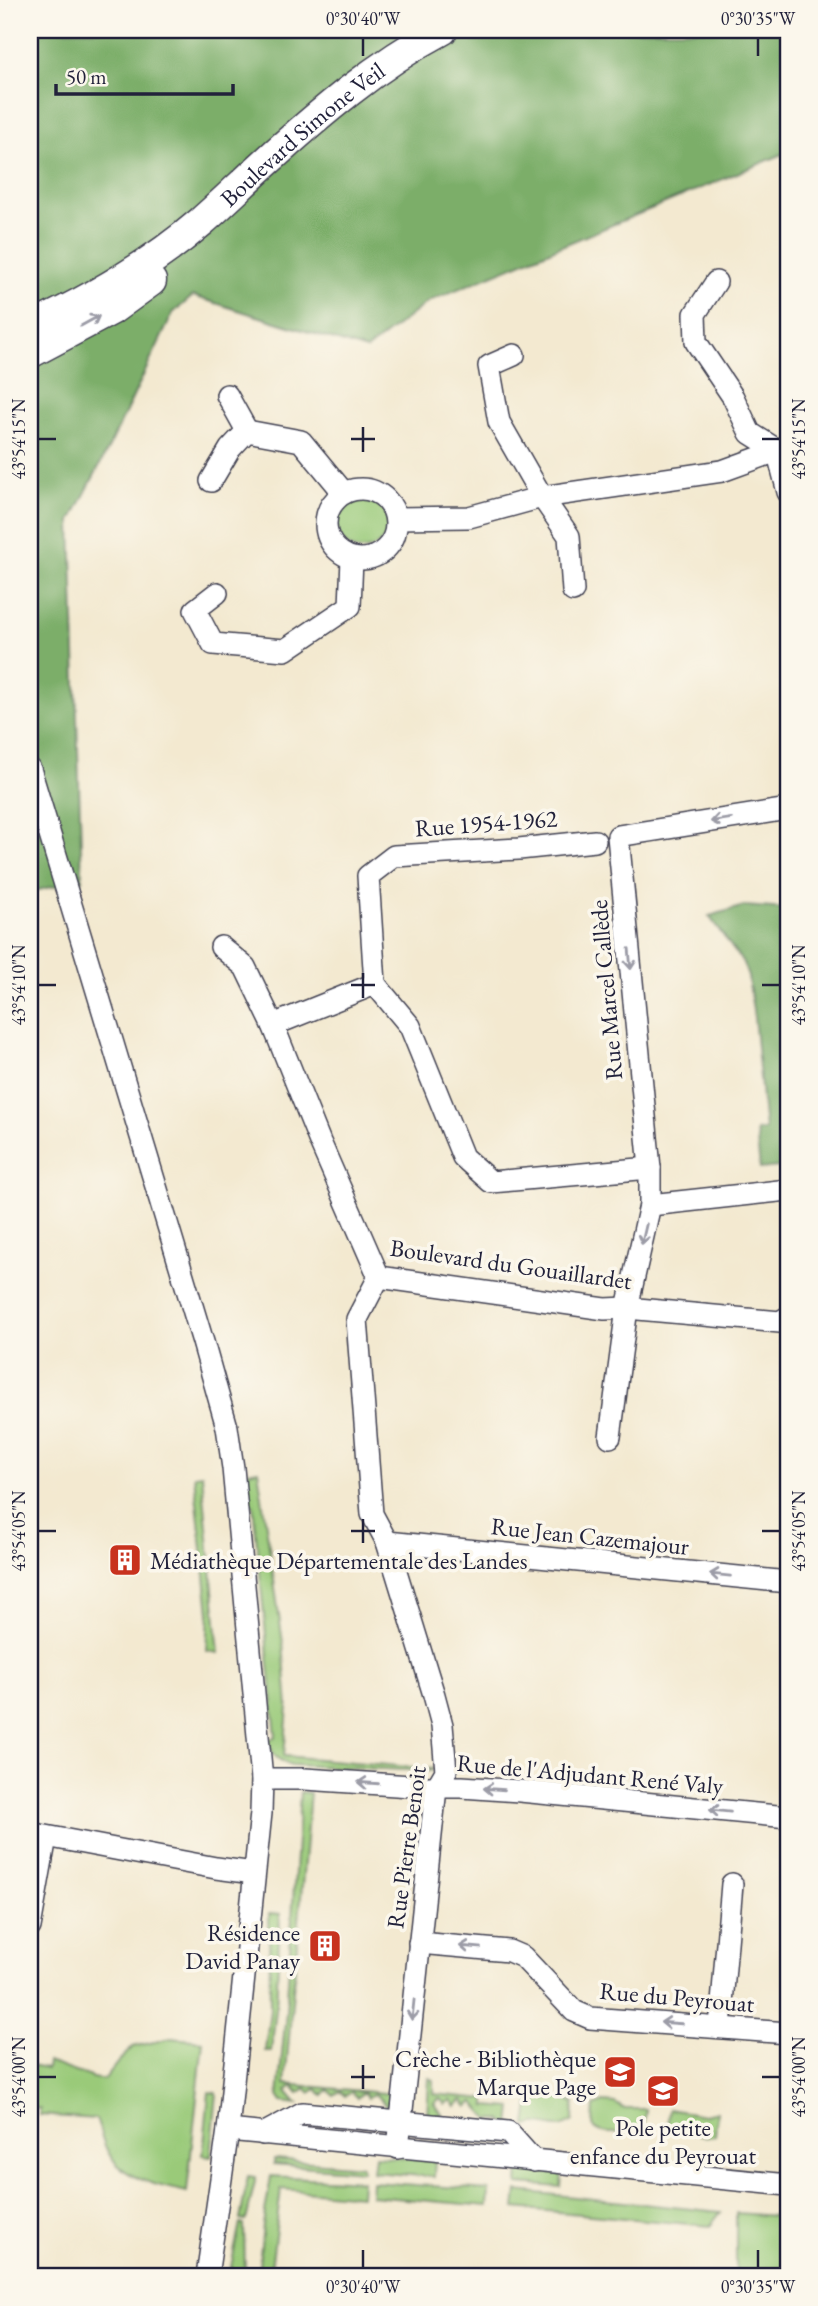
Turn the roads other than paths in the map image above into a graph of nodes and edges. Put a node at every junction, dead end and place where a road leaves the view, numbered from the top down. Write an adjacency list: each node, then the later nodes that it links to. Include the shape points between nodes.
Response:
1 (442, 30): 2 (main road, Boulevard Simone Veil, via 361,81)
2 (201, 222): 4 (main road, Boulevard Simone Veil, via 116,282); 5 (main road, Boulevard Simone Veil, one-way to 2, via 111,310 146,285 172,262)
3 (716, 282): 9 (street, via 695,314 696,342 733,397 750,433)
4 (30, 328)
5 (30, 353)
6 (514, 355): 13 (street, via 489,366 499,422)
7 (227, 395): 8 (street)
8 (247, 431): 10 (street); 12 (street, via 301,441)
9 (783, 448): 11 (street); 13 (street, via 722,471)
10 (211, 481)
11 (788, 492)
12 (344, 493): 14 (street, via 362,488 380,494 392,505); 15 (street, via 328,508 325,522 335,549)
13 (542, 497): 14 (street, via 469,517); 16 (street, via 569,536)
14 (396, 518): 15 (street, via 388,548 370,559)
15 (352, 559): 17 (street, via 349,606 285,650 214,645 195,610)
16 (573, 591)
17 (217, 593)
18 (30, 769): 33 (street, via 227,1427)
19 (788, 809): 24 (street, Rue Marcel Callède, one-way to 24, via 618,836)
20 (595, 841): 22 (street, Rue 1954-1962, via 394,856 368,876)
21 (220, 947): 23 (street, Boulevard du Gouaillardet, via 245,967)
22 (375, 984): 23 (street); 24 (street, via 410,1026 463,1157 491,1182)
23 (273, 1025): 27 (street, Boulevard du Gouaillardet)
24 (650, 1168): 26 (street, Rue Marcel Callède)
25 (788, 1190): 26 (street)
26 (650, 1205): 28 (street, Rue Marcel Callède, one-way to 28)
27 (379, 1277): 28 (street, Boulevard du Gouaillardet, via 605,1309); 31 (street, Rue Pierre Benoit, via 357,1319 372,1514)
28 (627, 1308): 29 (street, Boulevard du Gouaillardet, via 780,1322); 30 (street, Rue Marcel Callède)
29 (788, 1317)
30 (610, 1437)
31 (387, 1542): 32 (street, Rue Jean Cazemajour, one-way to 31); 34 (street, Rue Pierre Benoit, via 442,1725 446,1771)
32 (788, 1582)
33 (262, 1779): 34 (street, Rue de l'Adjudant René Valy, one-way to 33); 37 (street)
34 (436, 1788): 35 (street, Rue de l'Adjudant René Valy, one-way to 34, via 520,1791); 40 (street, Rue Pierre Benoit)
35 (788, 1817)
36 (38, 1835): 37 (street); 39 (street)
37 (254, 1872): 44 (street)
38 (732, 1884): 41 (street)
39 (30, 1927)
40 (419, 1942): 41 (street, Rue du Peyrouat, one-way to 40, via 590,2018 574,2011 523,1957 509,1951); 43 (street, Rue Pierre Benoit, one-way to 43)
41 (730, 2027): 42 (street, Rue du Peyrouat)
42 (788, 2033)
43 (401, 2123): 45 (street, via 302,2113); 46 (street, Rue Pierre Benoit); 47 (street, via 508,2132)
44 (228, 2130): 45 (street); 49 (street)
45 (263, 2134): 46 (street)
46 (398, 2148): 47 (street)
47 (534, 2161): 48 (street)
48 (788, 2185)
49 (207, 2276)

